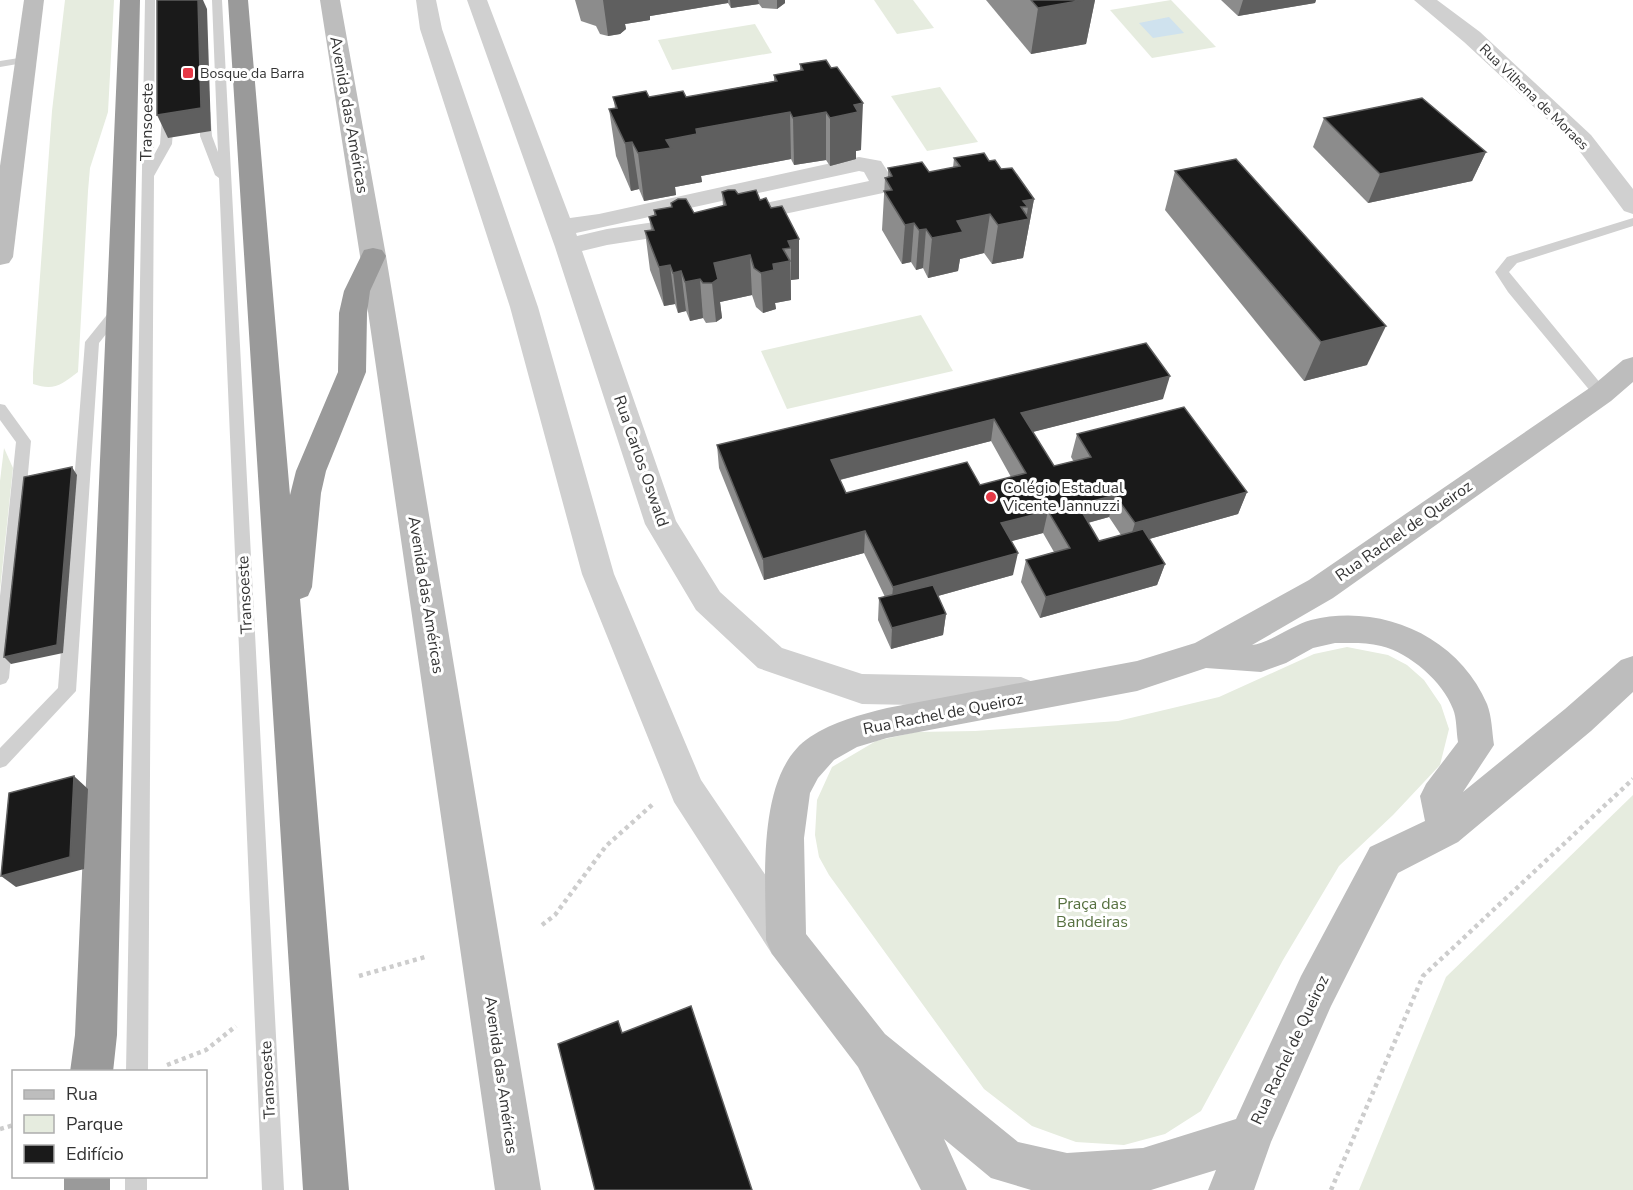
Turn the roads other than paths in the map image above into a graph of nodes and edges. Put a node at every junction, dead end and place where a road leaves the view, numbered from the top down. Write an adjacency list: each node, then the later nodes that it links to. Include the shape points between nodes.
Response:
1 (34, 0): 12 (street)
2 (130, 0): 24 (highway)
3 (150, 0): 16 (lane, Transoeste)
4 (208, 0): 11 (lane)
5 (217, 0): 17 (lane, Transoeste)
6 (238, 0): 28 (highway)
7 (330, 0): 23 (street, Avenida das Américas)
8 (426, 0): 35 (street, via 431,29 524,307 598,574 687,790)
9 (477, 0): 21 (street, Rua Carlos Oswald)
10 (1424, 0): 18 (street, Rua Vilhena de Moraes, via 1472,37 1583,140)
11 (206, 30)
12 (25, 60): 13 (lane); 19 (street)
13 (0, 64)
14 (206, 101): 17 (lane, via 206,136)
15 (167, 109): 16 (lane, via 166,144)
16 (146, 180): 38 (lane, Transoeste)
17 (226, 184): 40 (lane, Transoeste)
18 (1633, 206)
19 (3, 211): 22 (street)
20 (1633, 222): 26 (lane, via 1512,260 1502,272)
21 (565, 237): 21 (street, via 670,229 874,189 883,183 872,166 859,164 584,225); 32 (street, Rua Carlos Oswald, via 661,524 708,601 770,658 862,688)
22 (0, 254)
23 (373, 256): 28 (highway, via 357,291 353,313 352,372 311,471 306,493 300,565); 42 (street, Avenida das Américas)
24 (119, 308): 33 (lane, via 92,342 67,691); 37 (highway, via 96,1035)
25 (1633, 366): 26 (street, Rua Rachel de Queiroz)
26 (1601, 394): 29 (street, Rua Rachel de Queiroz, via 1321,589)
27 (0, 409): 31 (lane, via 24,441)
28 (286, 639): 41 (highway)
29 (1206, 654): 32 (street, Rua Rachel de Queiroz, via 1137,676); 34 (street, via 1260,658 1309,634 1364,628 1396,635 1427,653 1452,676 1470,706 1476,745 1439,796)
30 (1633, 670): 34 (street, Rua Rachel de Queiroz)
31 (0, 678)
32 (1050, 693): 35 (street, Rua Rachel de Queiroz, via 887,723 848,734 821,749 792,791 787,814)
33 (0, 760)
34 (1445, 830): 39 (street, Rua Rachel de Queiroz, via 1384,860 1316,991)
35 (786, 940): 36 (street, Rua Rachel de Queiroz)
36 (870, 1049): 39 (street, Rua Rachel de Queiroz, via 1007,1162 1067,1176 1143,1170); 43 (street)
37 (91, 1070)
38 (137, 1070)
39 (1251, 1137): 44 (street, Rua Rachel de Queiroz)
40 (273, 1190)
41 (326, 1190)
42 (518, 1190)
43 (944, 1190)
44 (1231, 1190)

